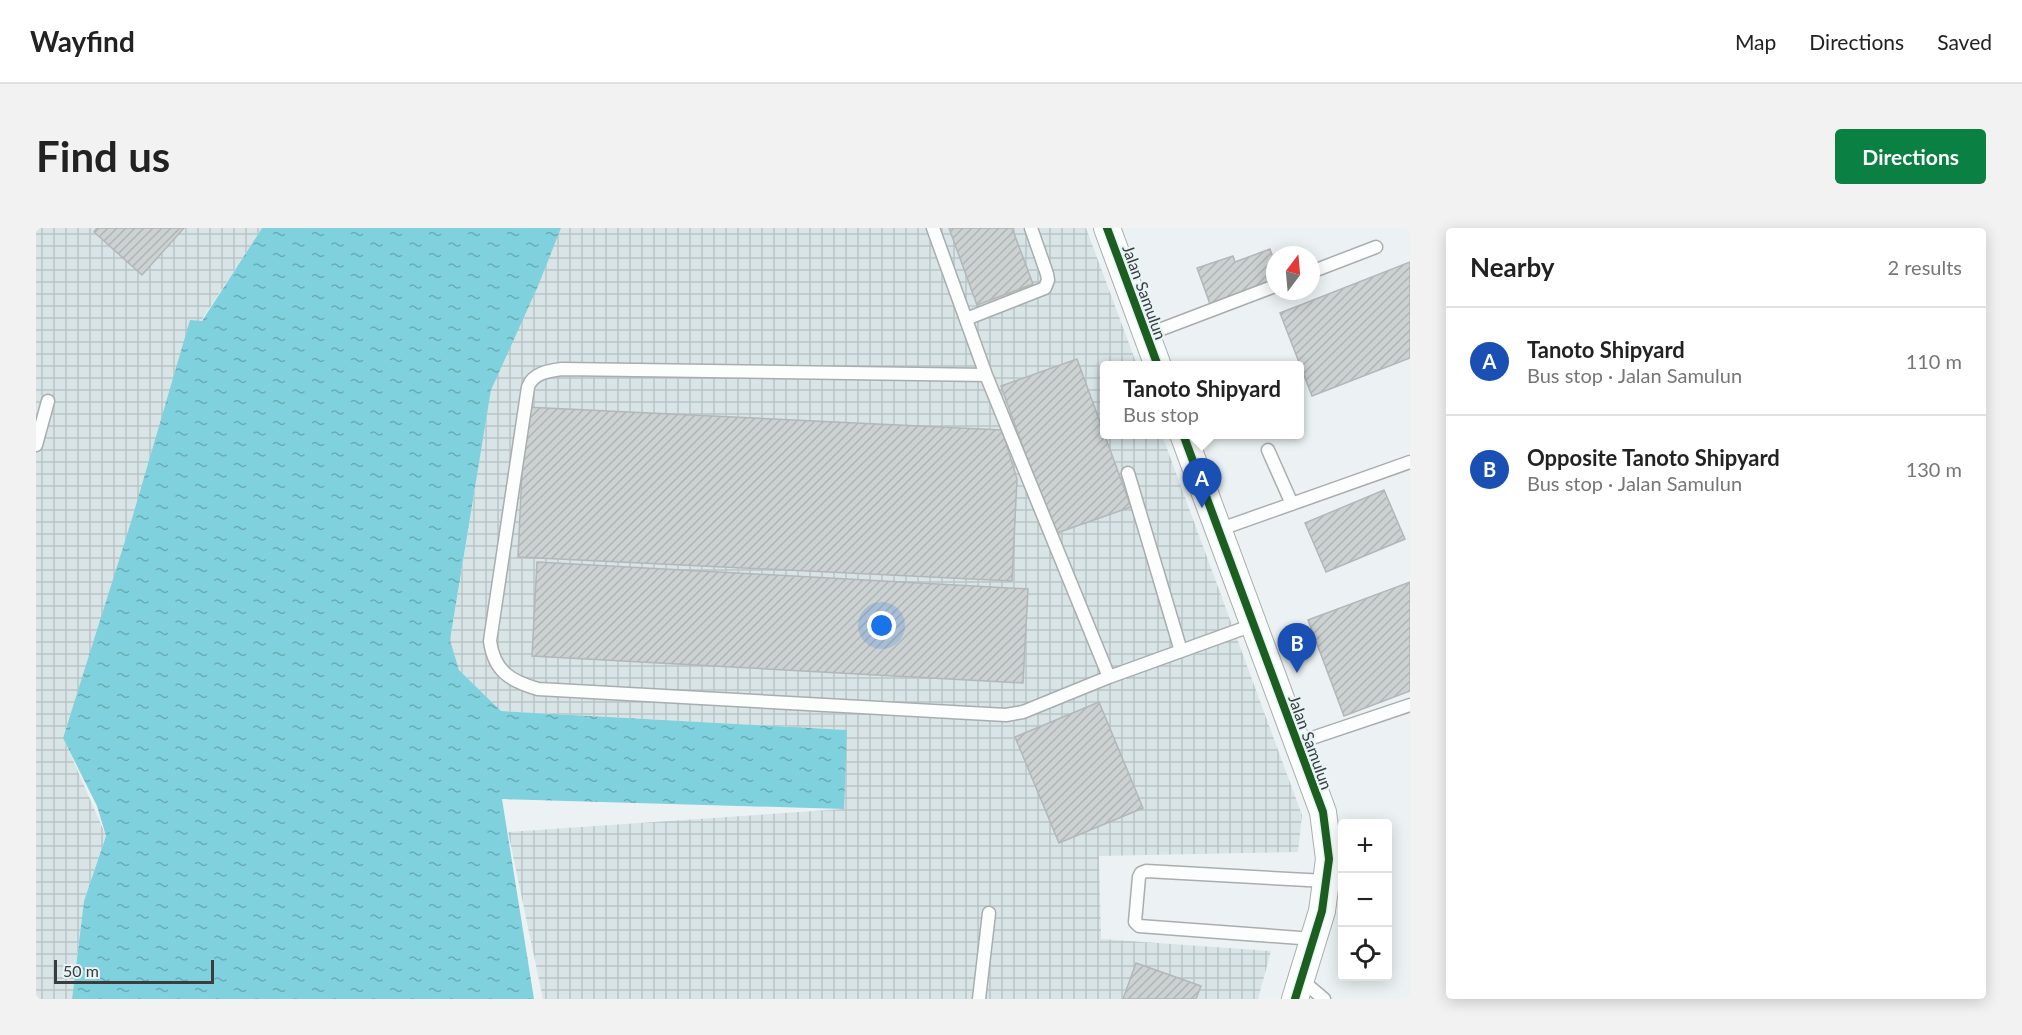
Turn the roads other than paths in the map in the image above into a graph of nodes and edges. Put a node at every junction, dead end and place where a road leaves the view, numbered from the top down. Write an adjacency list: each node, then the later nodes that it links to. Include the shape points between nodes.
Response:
1 (933, 228): 7 (lane)
2 (1031, 228): 7 (lane, via 1047,274 1045,288)
3 (1108, 228): 8 (street, Jalan Samulun)
4 (1376, 247): 5 (lane)
5 (1320, 269)
6 (1266, 289): 8 (lane)
7 (966, 319): 10 (lane)
8 (1146, 335): 9 (street, Jalan Samulun)
9 (1156, 361)
10 (986, 375): 21 (lane); 21 (lane, via 562,369 538,375 528,387 490,641 492,658 512,680 538,689 1006,715 1023,712)
11 (48, 401): 13 (lane)
12 (1184, 439): 18 (street, Jalan Samulun)
13 (36, 444)
14 (1269, 450): 17 (lane)
15 (1410, 462): 17 (lane)
16 (1128, 473): 20 (lane)
17 (1292, 504): 18 (lane)
18 (1218, 530): 19 (street, Jalan Samulun)
19 (1253, 625): 20 (lane); 23 (street, Jalan Samulun)
20 (1181, 651): 21 (lane)
21 (1109, 677)
22 (1410, 705): 23 (lane)
23 (1297, 743): 24 (street, Jalan Samulun, via 1323,812 1329,859)
24 (1326, 881): 26 (street, Jalan Samulun); 26 (lane, via 1146,871 1139,877 1135,922 1139,926)
25 (988, 913): 28 (lane)
26 (1314, 939): 27 (street, Jalan Samulun)
27 (1298, 991): 29 (lane, Jalan Samulun, via 1311,988)
28 (979, 999)
29 (1324, 999)

